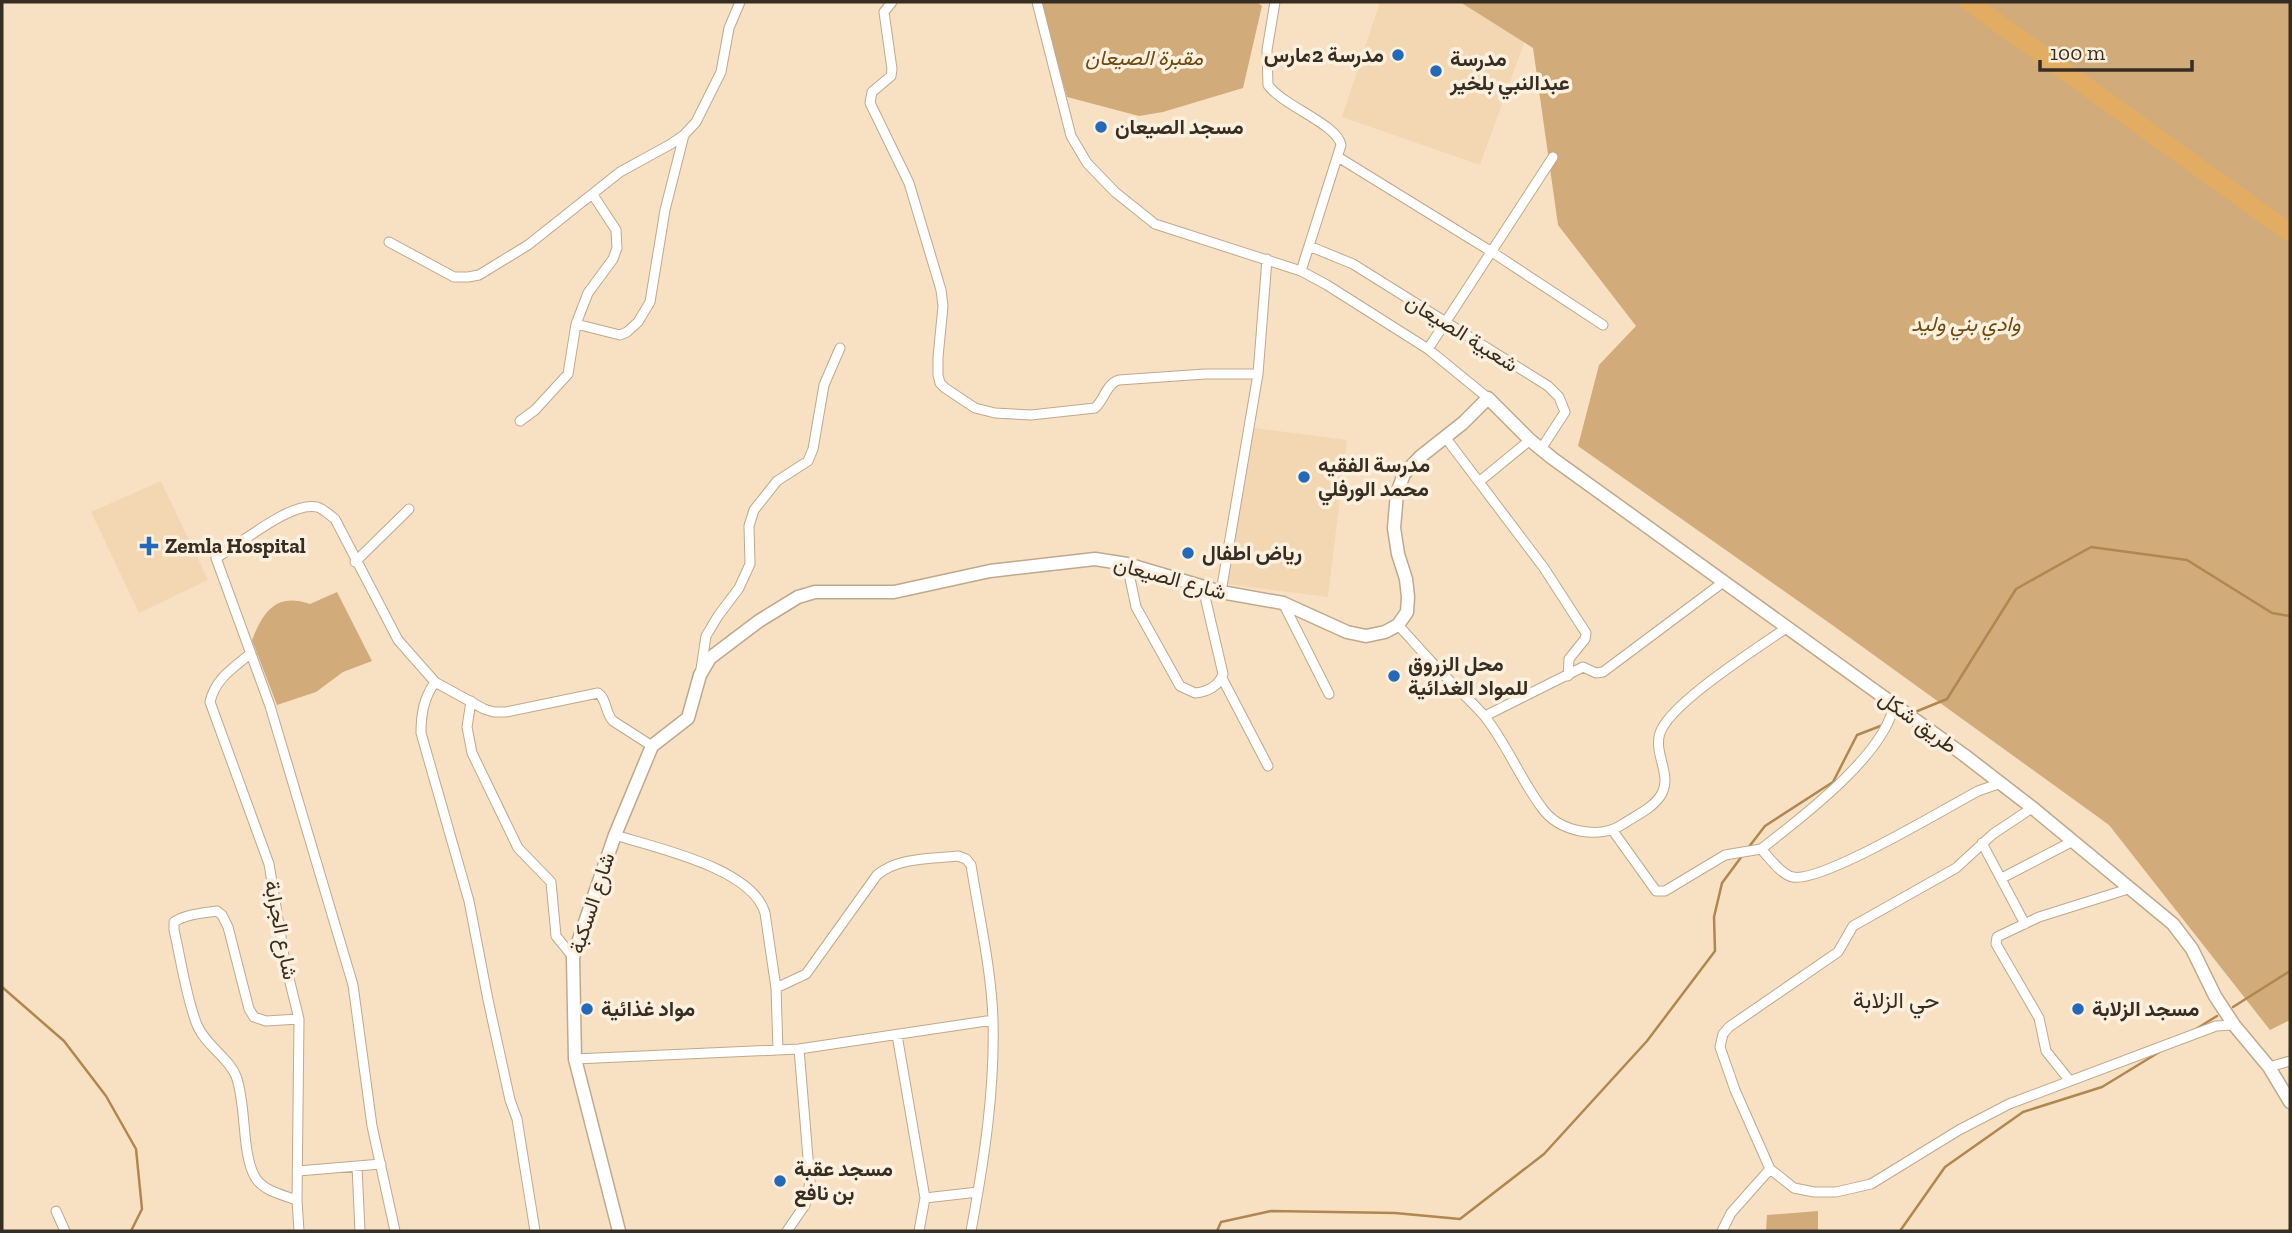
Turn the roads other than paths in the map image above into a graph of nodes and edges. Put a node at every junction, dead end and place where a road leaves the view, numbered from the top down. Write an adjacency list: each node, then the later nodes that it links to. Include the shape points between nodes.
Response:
1 (740, 2): 5 (street, via 729,28 721,72 696,122)
2 (892, 2): 19 (street, via 884,12 891,76 872,92 870,103 909,183 940,290 938,357 944,388 975,408 1031,415 1095,408 1110,384 1119,380)
3 (1037, 2): 12 (street, via 1072,136 1087,163 1155,224)
4 (1275, 2): 6 (street, via 1267,50 1268,85 1336,134 1341,145)
5 (684, 135): 8 (street, via 620,172); 15 (street, via 665,210 650,302 638,322 620,335)
6 (1338, 157): 10 (street); 11 (street)
7 (1553, 157): 11 (street)
8 (593, 195): 9 (street, via 480,275 454,277); 15 (street, via 613,223 617,248 588,293)
9 (389, 242)
10 (1309, 246): 13 (street); 14 (street, شعبية الصيعان, via 1353,264)
11 (1492, 252): 14 (street); 16 (street)
12 (1267, 259): 13 (street); 19 (street)
13 (1301, 271): 18 (street)
14 (1446, 323): 18 (street); 24 (street, شعبية الصيعان, via 1555,392 1565,412)
15 (576, 324): 21 (street, via 568,374)
16 (1603, 325)
17 (840, 348): 36 (street, via 824,386 808,461 776,481 754,510 749,526 750,564 705,636)
18 (1428, 349): 20 (street)
19 (1258, 374): 31 (street)
20 (1488, 398): 22 (main road); 23 (main road, طريق شكل)
21 (520, 421)
22 (1445, 437): 25 (street); 33 (main road, via 1404,474 1397,493 1394,528 1408,597 1407,612)
23 (1530, 440): 24 (main road, طريق شكل); 25 (street)
24 (1541, 449): 29 (main road, طريق شكل)
25 (1479, 481): 37 (street, via 1586,633 1569,659)
26 (409, 509): 27 (street)
27 (355, 562): 35 (street, via 335,519 315,506 285,514 216,558); 39 (street, via 398,640)
28 (1127, 564): 30 (main road, شارع الصيعان); 36 (main road, شارع الصيعان, via 1096,559 990,571 894,592 815,592 759,621 710,659); 38 (street, via 1136,607 1180,686 1202,692)
29 (1722, 583): 34 (main road, طريق شكل); 37 (street, via 1603,672 1596,674 1583,667)
30 (1203, 588): 31 (main road, شارع الصيعان); 38 (street)
31 (1221, 592): 32 (main road, شارع الصيعان)
32 (1283, 603): 33 (main road, شارع الصيعان, via 1366,636); 40 (street)
33 (1398, 625): 43 (street)
34 (1786, 628): 42 (main road, طريق شكل); 48 (street, via 1675,711 1658,742 1665,786 1660,797)
35 (250, 654): 58 (street, شارع الجرابة, via 223,676 210,702 269,864); 69 (street, via 270,706 353,985)
36 (700, 675): 44 (main road, شارع الصيعان, via 688,719)
37 (1568, 676): 43 (street)
38 (1222, 678): 45 (street)
39 (435, 682): 41 (street); 81 (street, via 426,696 421,733 469,901 517,1119)
40 (1329, 694)
41 (471, 701): 44 (street, via 494,712 506,712 598,693 613,721); 56 (street, via 467,727 472,753 518,848 551,882 556,936)
42 (1894, 704): 46 (main road, طريق شكل); 52 (street, via 1875,746 1809,811)
43 (1485, 716): 48 (street, via 1543,811 1584,832)
44 (652, 746): 49 (main road, شارع السكبة)
45 (1268, 766)
46 (2001, 783): 47 (main road, طريق شكل); 52 (street, via 1836,867 1805,876 1788,876)
47 (2034, 809): 50 (main road, طريق شكل); 51 (street)
48 (1613, 831): 52 (street, via 1653,890 1660,892 1725,855)
49 (615, 835): 56 (main road, شارع السكبة); 57 (street, via 722,870 744,886 763,907)
50 (2073, 841): 53 (street); 54 (main road, طريق شكل)
51 (1982, 843): 53 (street); 71 (street, via 1956,868 1853,926 1838,952 1723,1034 1720,1047)
52 (1761, 849)
53 (2002, 878): 55 (street)
54 (2128, 889): 55 (street); 60 (main road, طريق شكل, via 2183,935)
55 (2025, 924): 67 (street, via 1999,935 1996,944 2039,1018 2046,1051)
56 (572, 957): 64 (main road, شارع السكبة)
57 (776, 988): 59 (street, via 806,974 887,867 958,856 971,865 989,966); 62 (street)
58 (299, 1019): 72 (street, شارع الجرابة); 75 (street, via 254,1017 228,927 217,911 174,922 197,1025 235,1074 256,1179 271,1191)
59 (993, 1020): 61 (street); 73 (street, via 990,1114)
60 (2234, 1025): 66 (main road, طريق شكل); 67 (street, via 2216,1026)
61 (897, 1035): 63 (street); 74 (street)
62 (778, 1049): 63 (street); 64 (street)
63 (799, 1049): 83 (street, via 810,1182 805,1205)
64 (575, 1059): 82 (main road, شارع السكبة)
65 (2290, 1061): 66 (street)
66 (2269, 1067): 68 (main road, طريق شكل)
67 (2070, 1081): 71 (street, via 1986,1115 1871,1184 1854,1189 1814,1192 1794,1188)
68 (2290, 1102)
69 (381, 1164): 70 (street); 80 (street)
70 (358, 1167): 72 (street); 79 (street)
71 (1770, 1169): 86 (street, via 1731,1213)
72 (298, 1171): 75 (street, شارع الجرابة)
73 (978, 1192): 74 (street); 85 (street)
74 (925, 1198): 84 (street)
75 (298, 1200): 78 (street, شارع الجرابة)
76 (56, 1211): 77 (street)
77 (65, 1231)
78 (299, 1231)
79 (360, 1231)
80 (394, 1231)
81 (535, 1231)
82 (619, 1231)
83 (787, 1231)
84 (919, 1231)
85 (971, 1231)
86 (1722, 1231)

